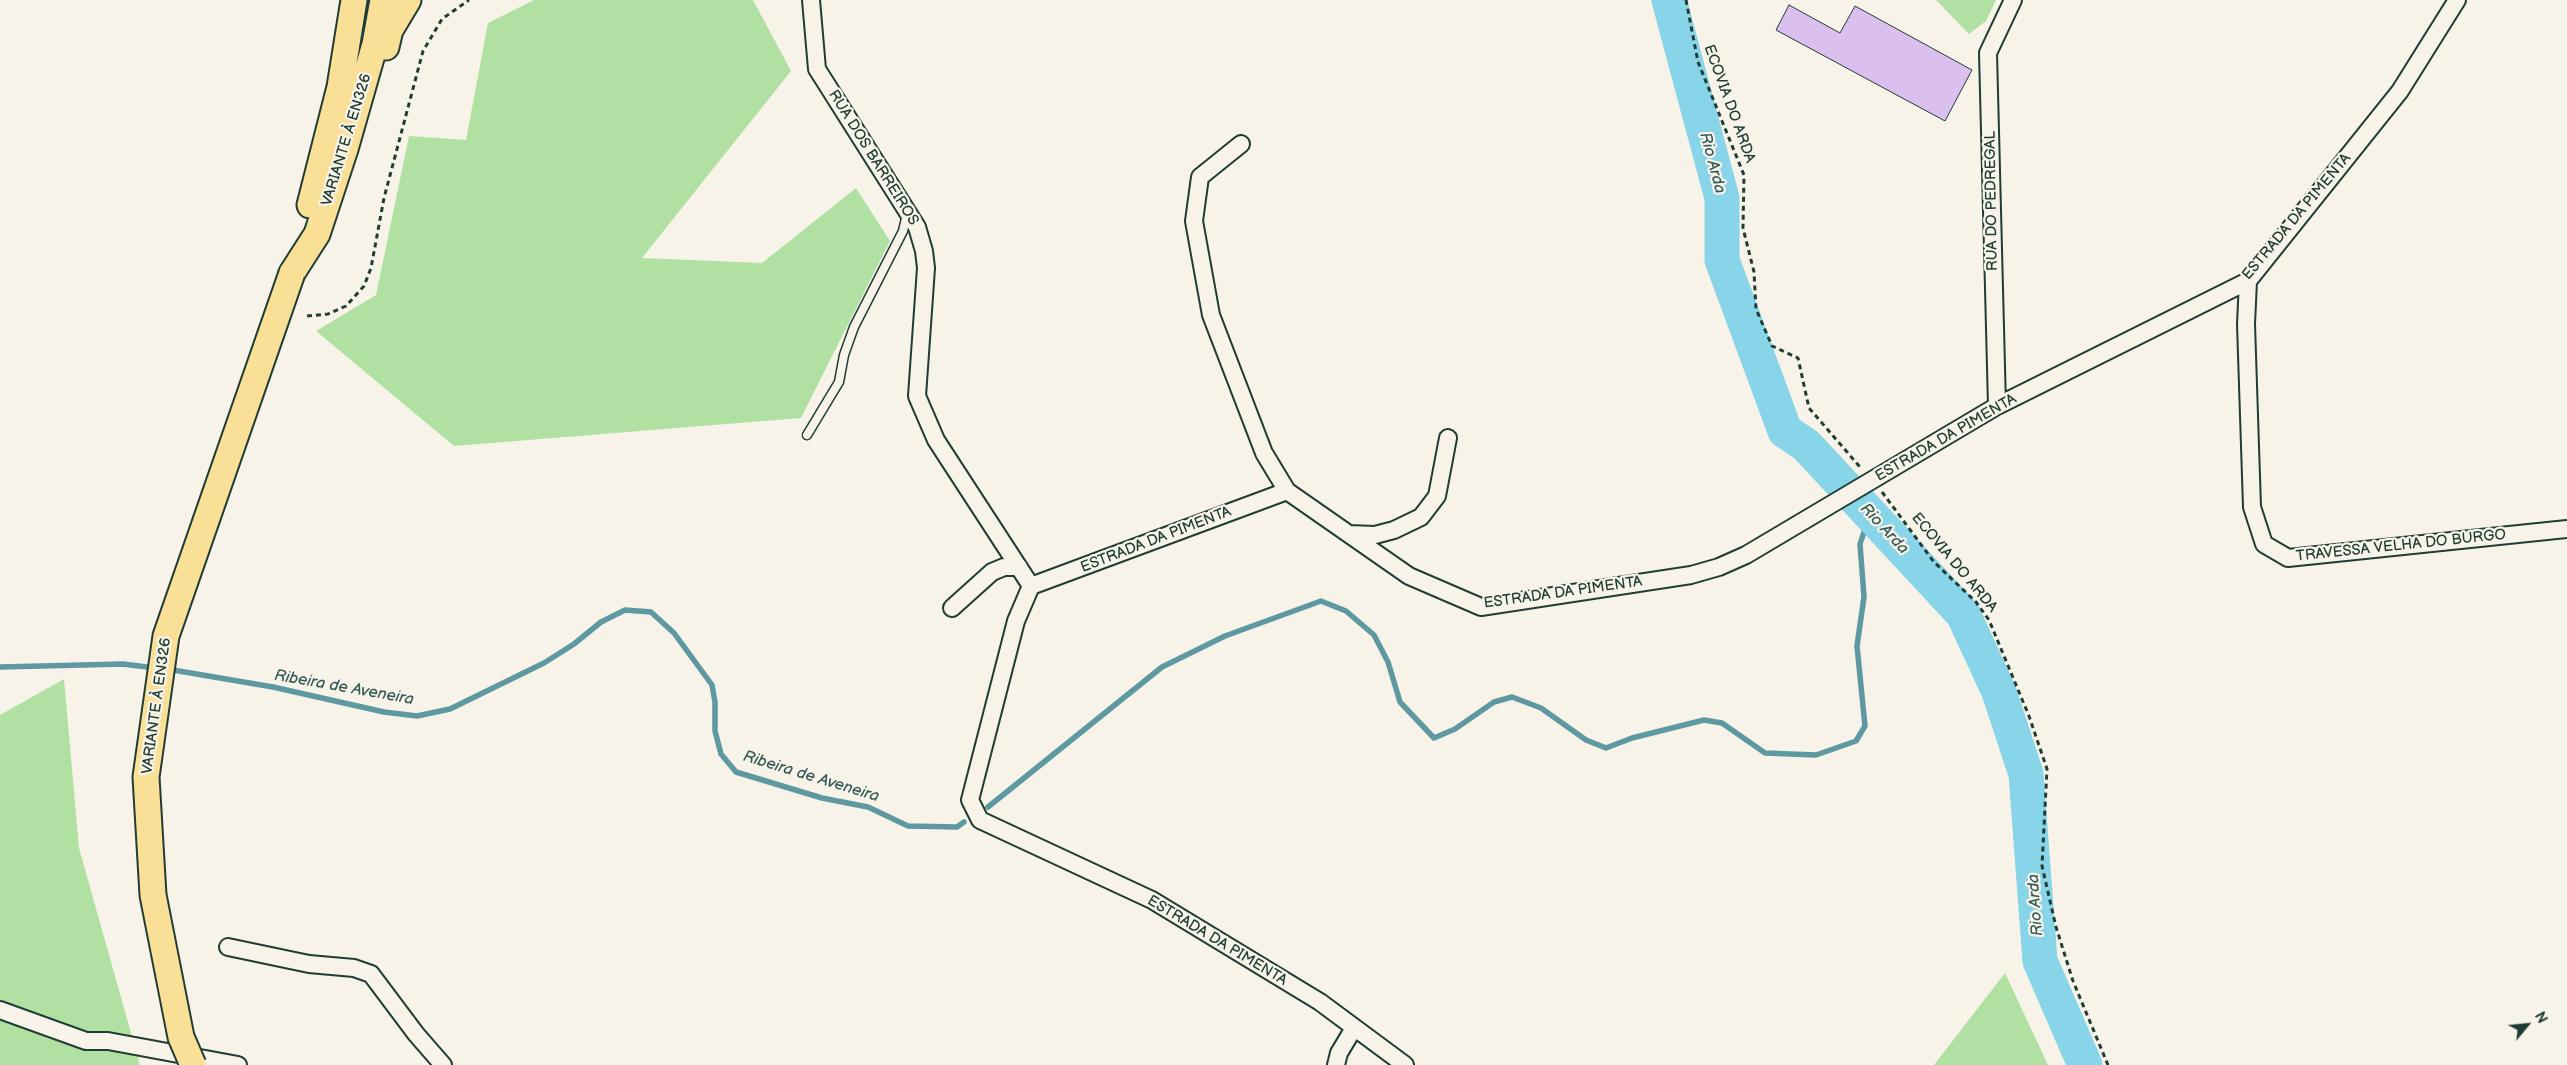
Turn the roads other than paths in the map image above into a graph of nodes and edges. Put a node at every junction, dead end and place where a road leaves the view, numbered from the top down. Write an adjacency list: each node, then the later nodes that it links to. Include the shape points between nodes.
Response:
1 (354, 0): 10 (main road, VARIANTE À EN326, via 340,87)
2 (382, 0): 9 (main road, VARIANTE À EN326, via 362,97)
3 (408, 0): 9 (main road, via 390,30 358,154 348,179)
4 (811, 0): 8 (street, RUA DOS BARREIROS, via 817,69)
5 (2013, 0): 12 (street, RUA DO PEDREGAL, via 1988,53)
6 (2457, 0): 11 (street, ESTRADA DA PIMENTA, via 2400,91)
7 (1241, 144): 15 (street, via 1200,177 1194,221 1211,315 1264,453)
8 (908, 212): 13 (lane, via 903,231 854,327 839,382); 18 (street, RUA DOS BARREIROS, via 917,227 926,268 917,396 936,440)
9 (317, 234): 10 (main road, VARIANTE À EN326)
10 (292, 273): 24 (main road, VARIANTE À EN326, bridge, via 166,636 146,777 153,895 181,1036)
11 (2248, 281): 12 (street, ESTRADA DA PIMENTA); 16 (street, TRAVESSA VELHA DO BURGO, via 2246,324 2252,507 2264,544 2288,558)
12 (1996, 406): 17 (street, ESTRADA DA PIMENTA, via 1746,556 1691,575 1481,607 1409,576)
13 (807, 435)
14 (1448, 438): 17 (street, via 1437,496 1421,517 1394,530)
15 (1287, 491): 17 (street, ESTRADA DA PIMENTA); 19 (street, ESTRADA DA PIMENTA)
16 (2567, 529)
17 (1349, 534)
18 (1019, 567): 19 (street, RUA DOS BARREIROS); 20 (street, via 1004,567 992,572)
19 (1031, 586): 23 (street, ESTRADA DA PIMENTA, via 1016,621 970,800 980,820 1152,900 1320,1002)
20 (952, 608)
21 (228, 947): 26 (street, via 309,964 354,968 371,974)
22 (0, 1010): 25 (street, via 86,1041 108,1041)
23 (1354, 1028): 27 (street, via 1339,1053); 28 (street, ESTRADA DA PIMENTA)
24 (193, 1065)
25 (238, 1065)
26 (443, 1065)
27 (1336, 1065)
28 (1405, 1065)

